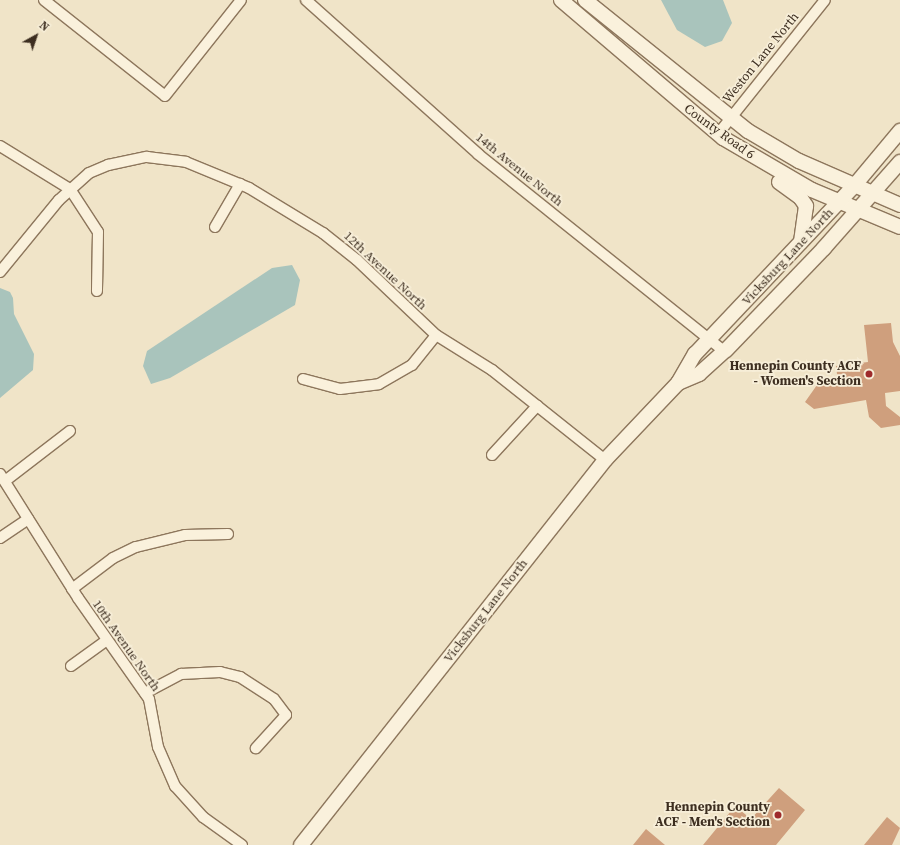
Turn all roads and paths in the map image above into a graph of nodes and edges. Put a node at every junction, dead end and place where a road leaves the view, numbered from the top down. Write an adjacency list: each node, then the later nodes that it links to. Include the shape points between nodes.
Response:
1 (45, 0): 2 (street, via 165,96)
2 (241, 0)
3 (306, 0): 25 (street, 14th Avenue North, via 478,154)
4 (561, 0): 9 (main road, County Road 6)
5 (585, 0): 7 (main road, County Road 6)
6 (825, 0): 7 (street, Weston Lane North)
7 (729, 118): 9 (street, Weston Lane North); 13 (main road, County Road 6, via 799,161)
8 (900, 132): 13 (main road, Vicksburg Lane North)
9 (720, 136): 16 (main road, County Road 6, via 786,176); 21 (main road, via 741,159 800,197 807,218)
10 (0, 146): 14 (street)
11 (900, 162): 15 (main road, Vicksburg Lane North)
12 (240, 184): 14 (street, 12th Avenue North, via 186,162 147,157 108,165); 19 (street); 24 (street, 12th Avenue North, via 323,233 357,260)
13 (854, 186): 15 (main road, County Road 6); 16 (main road, Vicksburg Lane North)
14 (70, 189): 22 (street, 12th Avenue North); 23 (street, via 98,232)
15 (873, 194): 17 (main road, County Road 6); 18 (main road, Vicksburg Lane North)
16 (839, 202): 18 (main road, County Road 6); 21 (main road, Vicksburg Lane North)
17 (900, 205)
18 (858, 210): 20 (main road, County Road 6); 26 (main road, Vicksburg Lane North)
19 (216, 227)
20 (900, 227)
21 (800, 244): 25 (main road, Vicksburg Lane North)
22 (0, 272)
23 (97, 292)
24 (436, 335): 27 (street, via 412,365 379,384 340,389); 29 (street, 12th Avenue North, via 492,370)
25 (710, 339): 26 (street, 14th Avenue North); 28 (main road, Vicksburg Lane North, via 690,361)
26 (724, 351): 28 (main road, Vicksburg Lane North, via 699,374)
27 (304, 379)
28 (678, 383): 32 (main road, Vicksburg Lane North)
29 (537, 406): 31 (street); 32 (street, 12th Avenue North)
30 (70, 431): 33 (street)
31 (492, 455)
32 (605, 460): 43 (main road, Vicksburg Lane North)
33 (3, 478): 34 (street, 10th Avenue North)
34 (28, 519): 36 (street); 37 (street, 10th Avenue North)
35 (228, 534): 37 (street, via 185,535 136,547 113,558)
36 (0, 538)
37 (72, 589): 38 (street, 10th Avenue North)
38 (107, 640): 39 (street); 40 (street, 10th Avenue North)
39 (71, 666)
40 (145, 693): 41 (street, via 162,682 187,673 220,672 240,677 274,699 286,715); 42 (street, 10th Avenue North, via 154,712 158,747 174,786 203,817)
41 (256, 748)
42 (242, 845)
43 (301, 845)

